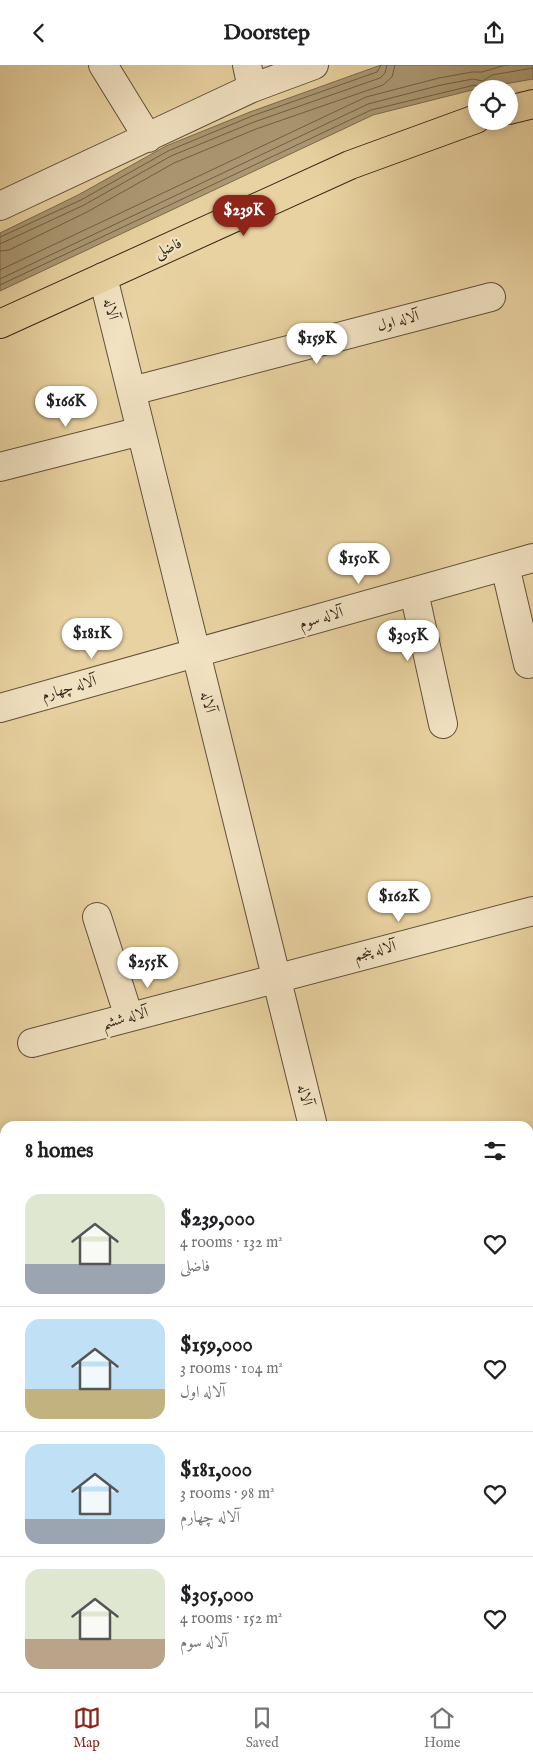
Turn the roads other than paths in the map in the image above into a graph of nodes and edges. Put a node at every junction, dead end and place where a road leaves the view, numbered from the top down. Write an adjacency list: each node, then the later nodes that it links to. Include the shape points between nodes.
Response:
1 (103, 65): 7 (street)
2 (314, 65): 3 (street)
3 (250, 77): 7 (street)
4 (533, 104): 5 (main road)
5 (518, 108)
6 (468, 122): 9 (main road, فاضلی, via 350,165)
7 (148, 138): 8 (street)
8 (0, 206)
9 (104, 277): 11 (main road, فاضلی); 12 (street, آلاله)
10 (491, 297): 12 (street, آلاله اول)
11 (0, 324)
12 (132, 391): 13 (street, آلاله)
13 (142, 431): 14 (street); 18 (street, آلاله)
14 (0, 467)
15 (533, 558): 16 (street, آلاله سوم)
16 (505, 566): 17 (street, آلاله سوم); 19 (street)
17 (414, 592): 18 (street, آلاله سوم); 21 (street)
18 (196, 653): 20 (street, آلاله چهارم); 24 (street, آلاله)
19 (528, 664)
20 (0, 708)
21 (443, 724)
22 (533, 911): 24 (street, آلاله پنجم)
23 (97, 917): 25 (street)
24 (276, 977): 25 (street, آلاله ششم); 27 (street, آلاله)
25 (129, 1017): 26 (street, آلاله ششم)
26 (32, 1043)
27 (312, 1121)

